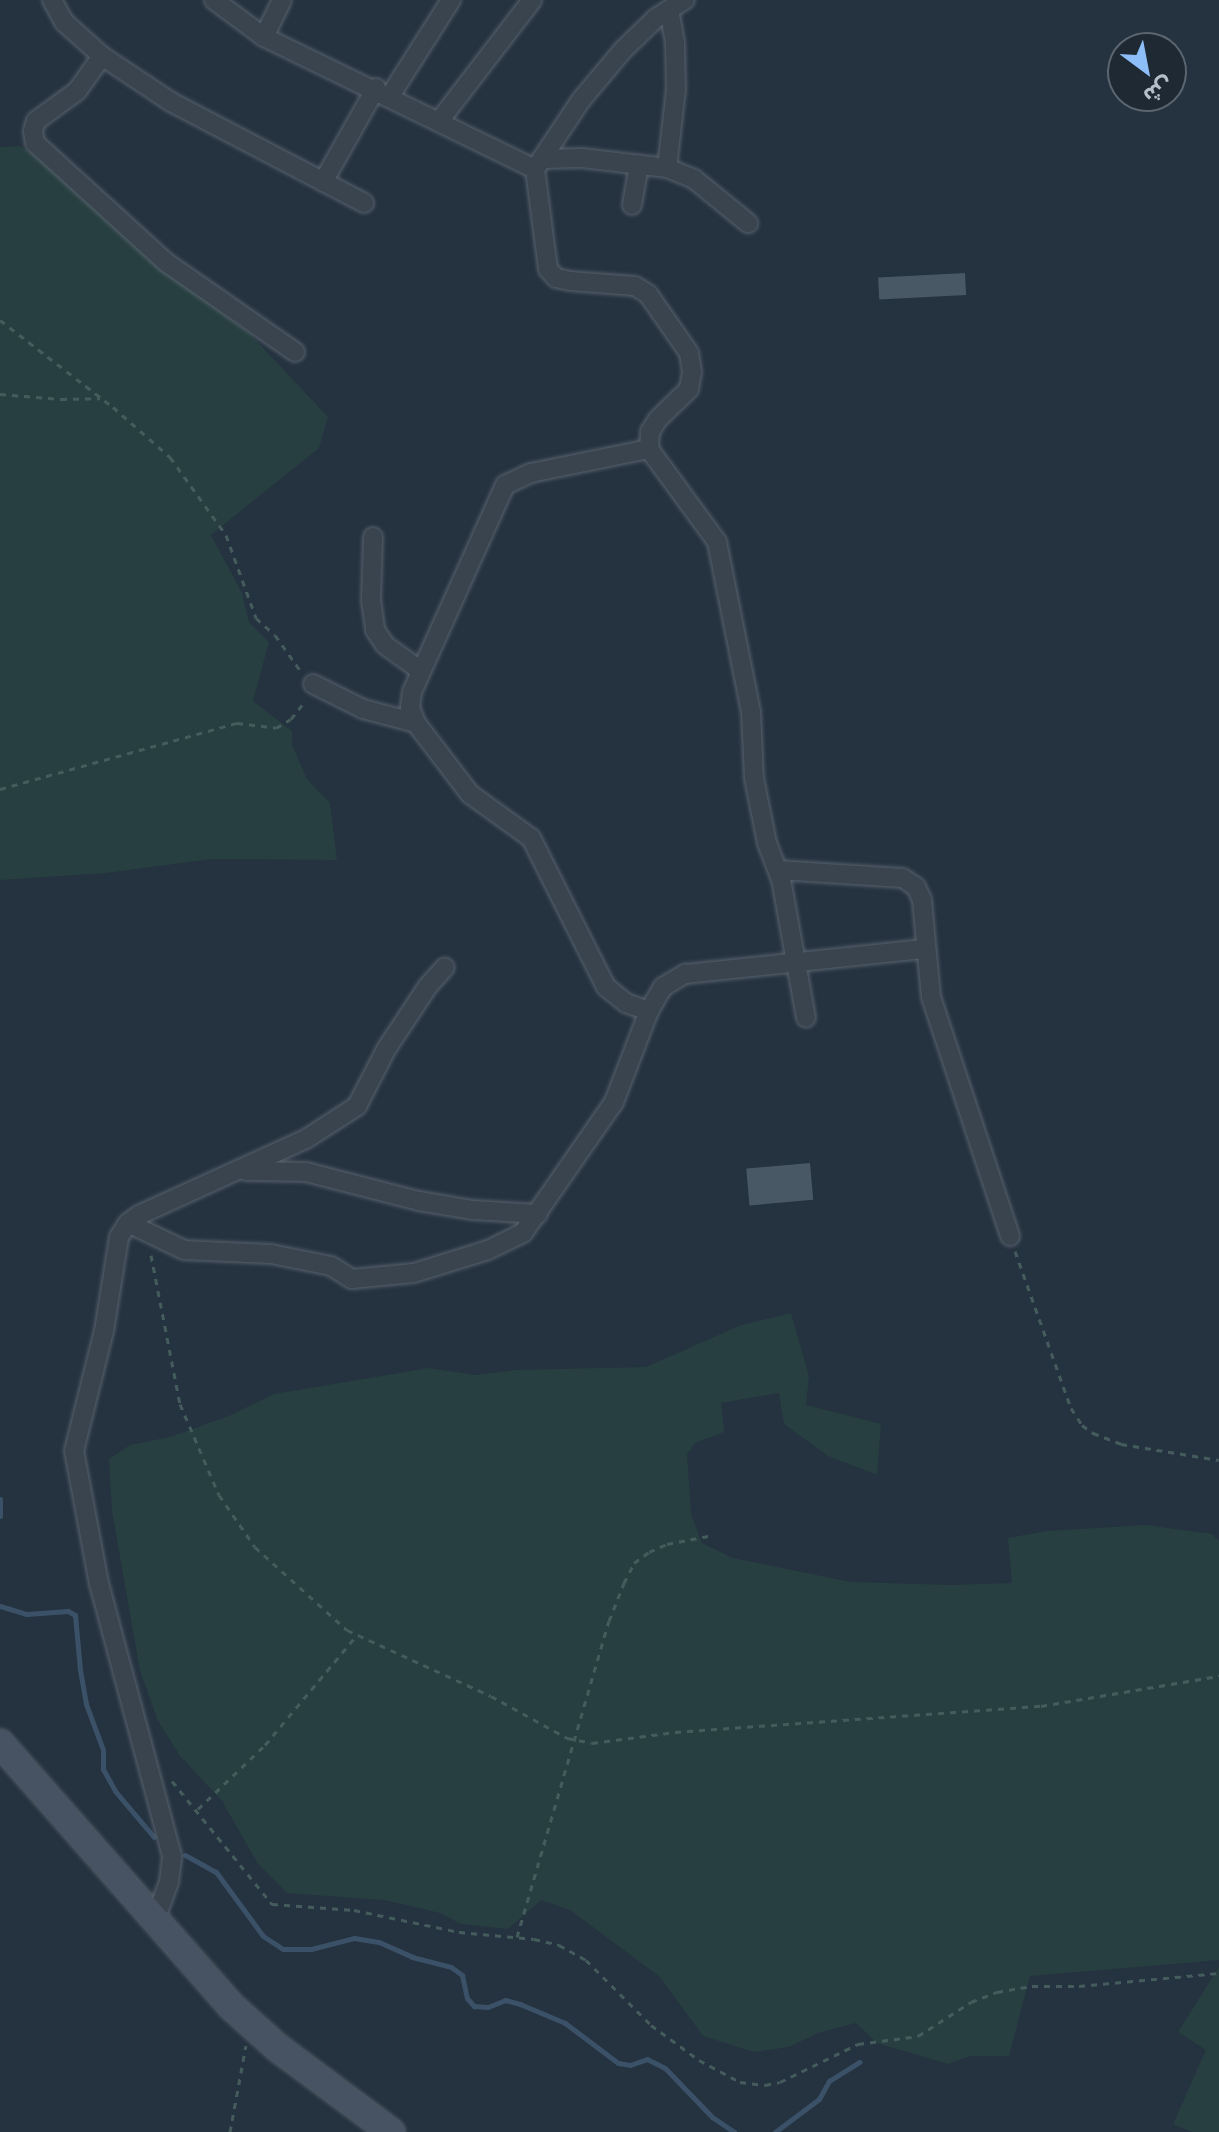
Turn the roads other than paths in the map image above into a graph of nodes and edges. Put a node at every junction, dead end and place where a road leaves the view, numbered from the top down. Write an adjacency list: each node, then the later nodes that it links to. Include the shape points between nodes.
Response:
1 (52, 0): 8 (street, via 64,22)
2 (214, 0): 7 (street)
3 (282, 0): 7 (street)
4 (451, 0): 9 (street)
5 (532, 0): 10 (street)
6 (677, 5): 11 (street, via 623,50); 13 (street, via 676,89)
7 (264, 37): 9 (street)
8 (102, 56): 14 (street, via 171,102); 18 (street, via 77,91 36,121 35,143 167,263)
9 (383, 92): 10 (street); 14 (street)
10 (440, 120): 11 (street)
11 (538, 164): 12 (street, via 582,158); 19 (street, via 548,269 556,278 570,281 635,286 648,294 689,353 689,389 658,419)
12 (639, 165): 13 (street); 16 (street)
13 (667, 168): 17 (street, via 694,179)
14 (323, 182): 15 (street)
15 (364, 203)
16 (632, 205)
17 (748, 223)
18 (295, 352)
19 (649, 449): 21 (street, via 531,473 505,485); 24 (street, via 717,542 751,712 754,778)
20 (373, 537): 21 (street, via 375,630 385,645)
21 (421, 671): 23 (street, via 410,707)
22 (313, 684): 23 (street, via 363,709)
23 (416, 723): 28 (street, via 470,794 531,838 606,987 626,1003)
24 (778, 870): 25 (street, via 912,881 922,900); 26 (street)
25 (924, 949): 26 (street); 33 (street, via 931,997)
26 (793, 961): 28 (street, via 685,974 663,987); 29 (street)
27 (445, 967): 30 (street, via 387,1048 357,1106 306,1139)
28 (649, 1011): 31 (street, via 614,1102)
29 (806, 1018)
30 (238, 1171): 31 (street, via 306,1172 419,1201); 32 (street)
31 (538, 1214): 32 (street, via 523,1233 488,1250 414,1273 352,1279 306,1260 184,1250)
32 (128, 1223): 35 (street, via 119,1237 104,1331 74,1451 99,1584 172,1856)
33 (1010, 1236)
34 (0, 1743): 35 (street)
35 (155, 1920): 36 (street, via 231,2006)
36 (391, 2132)

